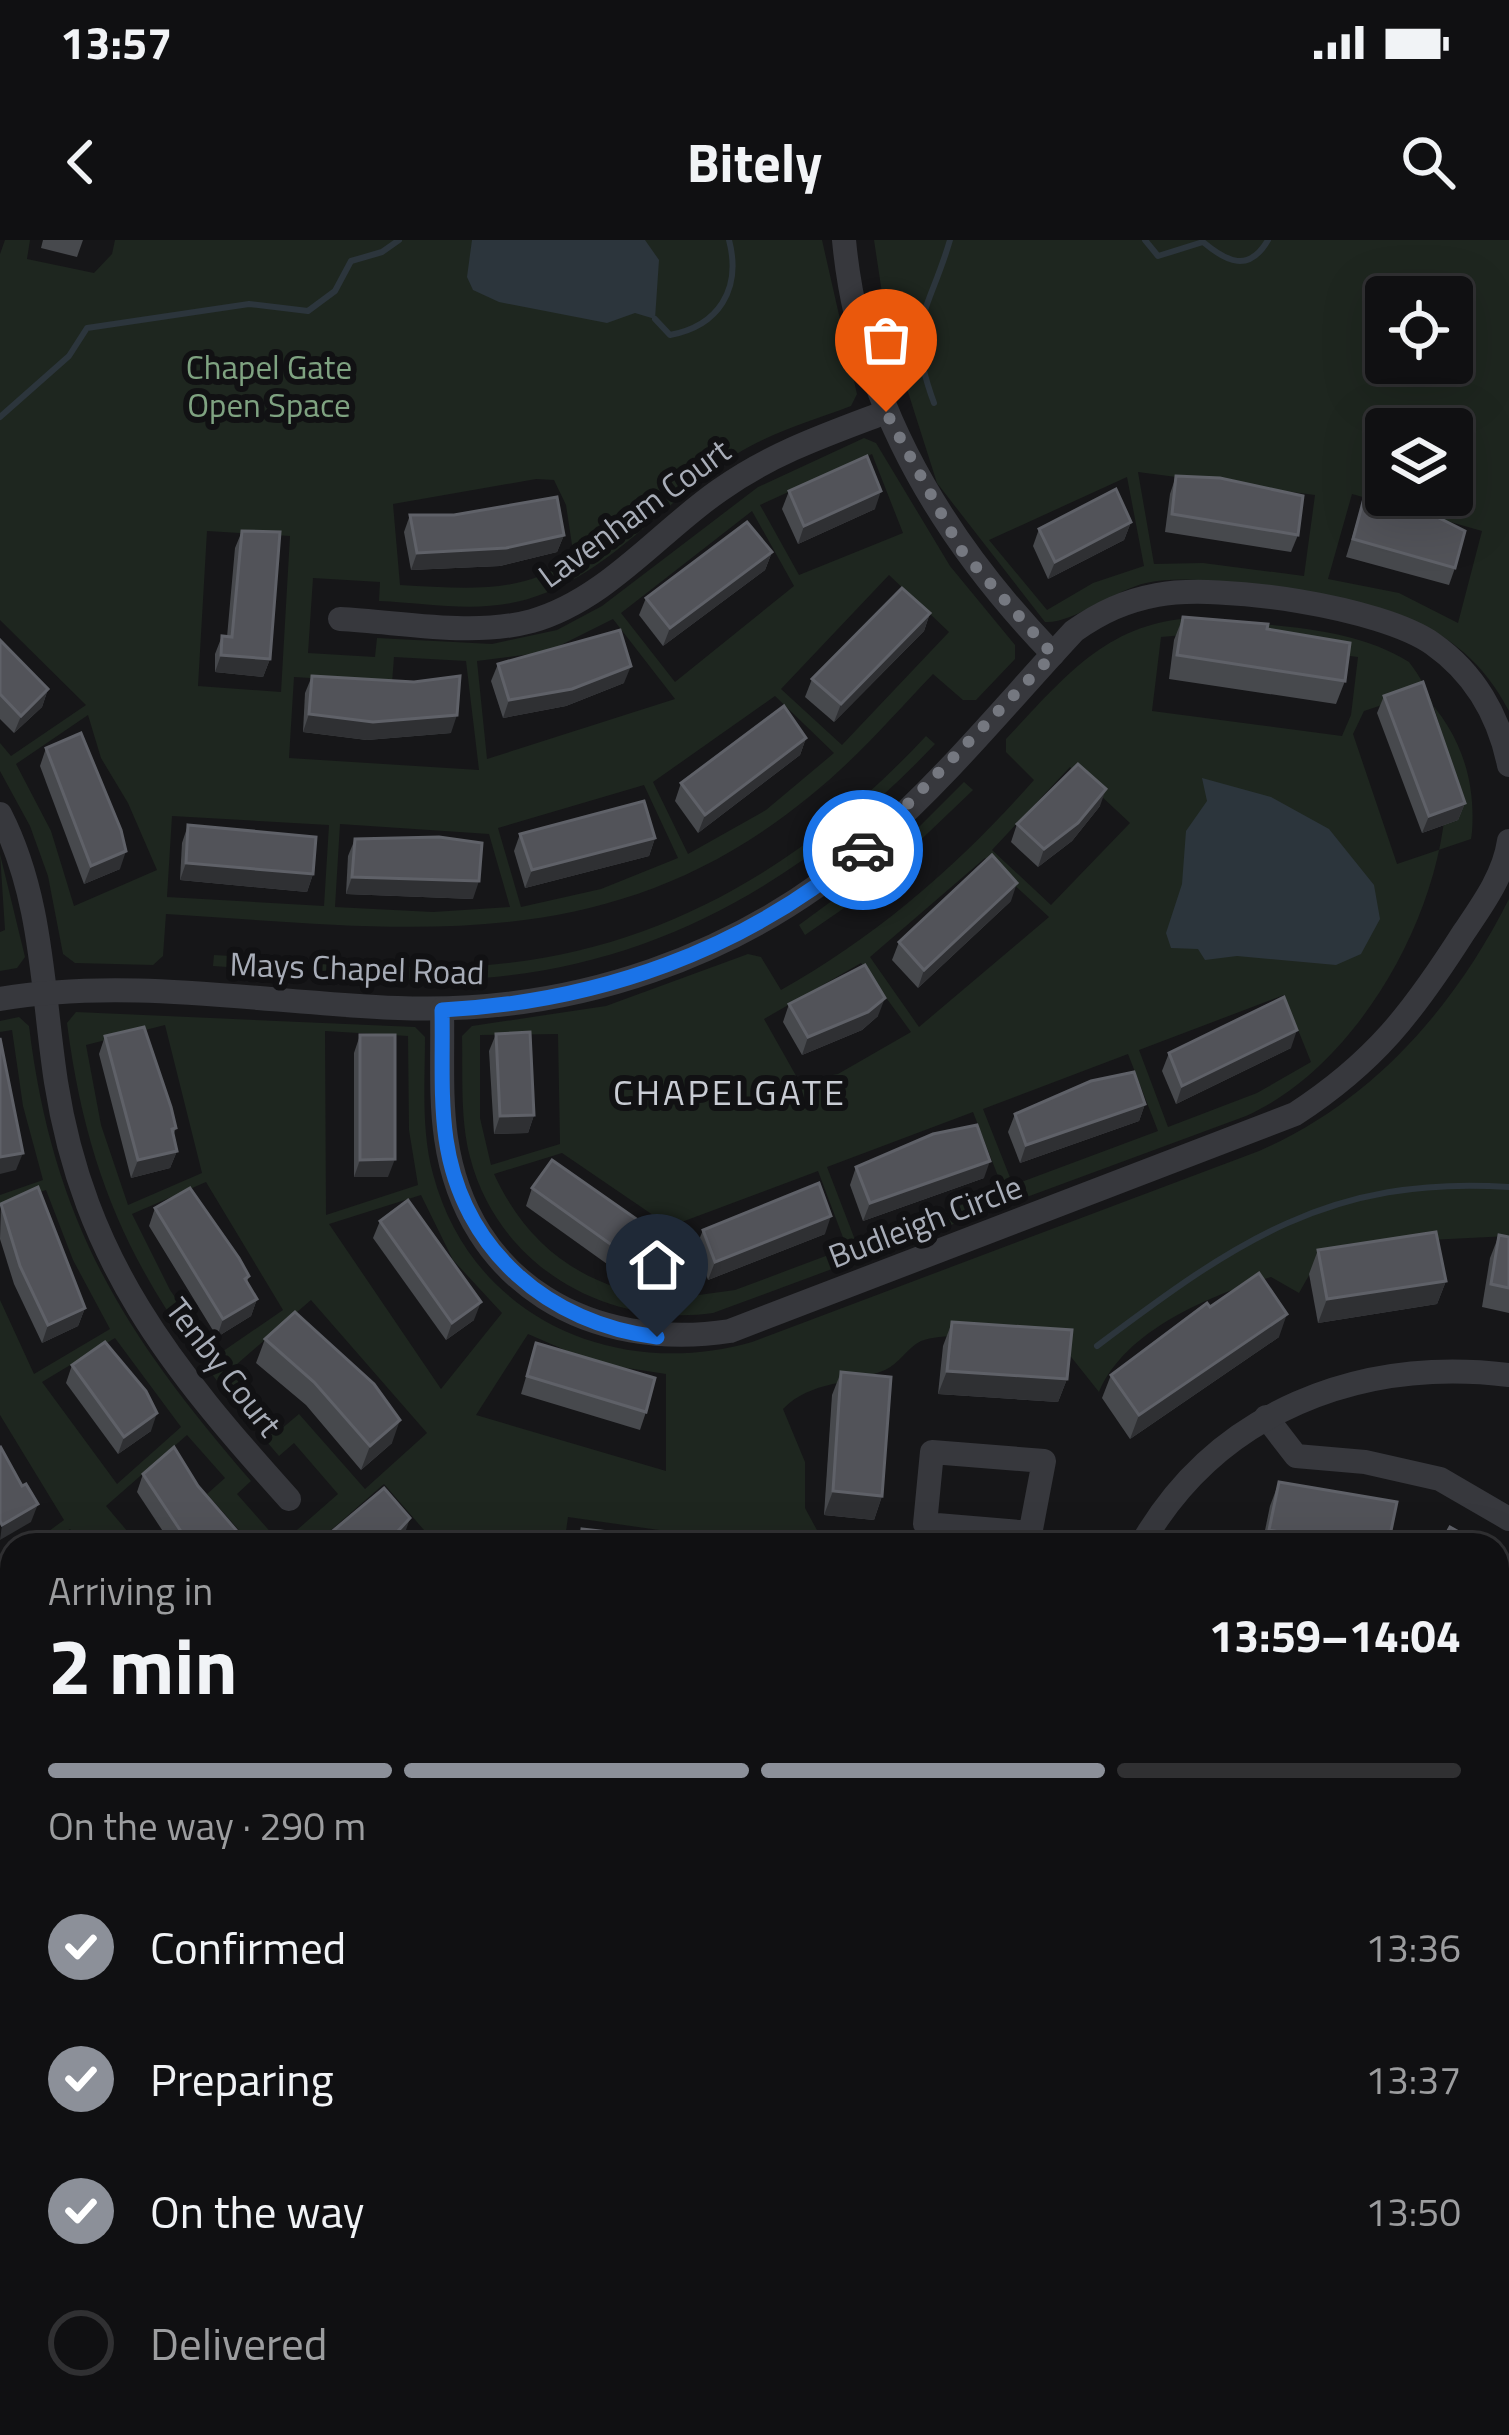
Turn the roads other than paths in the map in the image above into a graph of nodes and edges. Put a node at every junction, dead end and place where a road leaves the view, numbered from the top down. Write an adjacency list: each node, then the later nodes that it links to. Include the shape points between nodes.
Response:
1 (844, 240): 2 (street, via 855,317)
2 (886, 412): 3 (street, Lavenham Court, via 764,460 555,614 476,627); 4 (street, via 961,550)
3 (340, 619)
4 (1053, 655): 5 (street, via 1102,612 1161,594 1225,594 1372,616 1452,660 1491,708); 10 (street, Mays Chapel Road, via 877,838 766,920 615,984)
5 (1509, 764)
6 (0, 814): 8 (street, Tenby Court, via 30,888)
7 (1509, 841): 10 (street, Budleigh Circle, via 1493,888 1408,1020 1336,1088 1294,1114 710,1334 657,1337 597,1325 503,1264 454,1173)
8 (45, 992): 9 (street, Mays Chapel Road); 10 (street, Mays Chapel Road); 13 (street, Tenby Court, via 65,1130 123,1286 188,1386)
9 (0, 999)
10 (442, 1010)
11 (1509, 1375): 12 (street, via 1408,1371 1303,1397)
12 (1267, 1417): 14 (street, via 1296,1456 1440,1479); 17 (street, via 1194,1470)
13 (289, 1499)
14 (1509, 1519)
15 (988, 1533): 16 (street, via 926,1524 932,1452 1044,1461)
16 (1030, 1533)
17 (1150, 1533)

